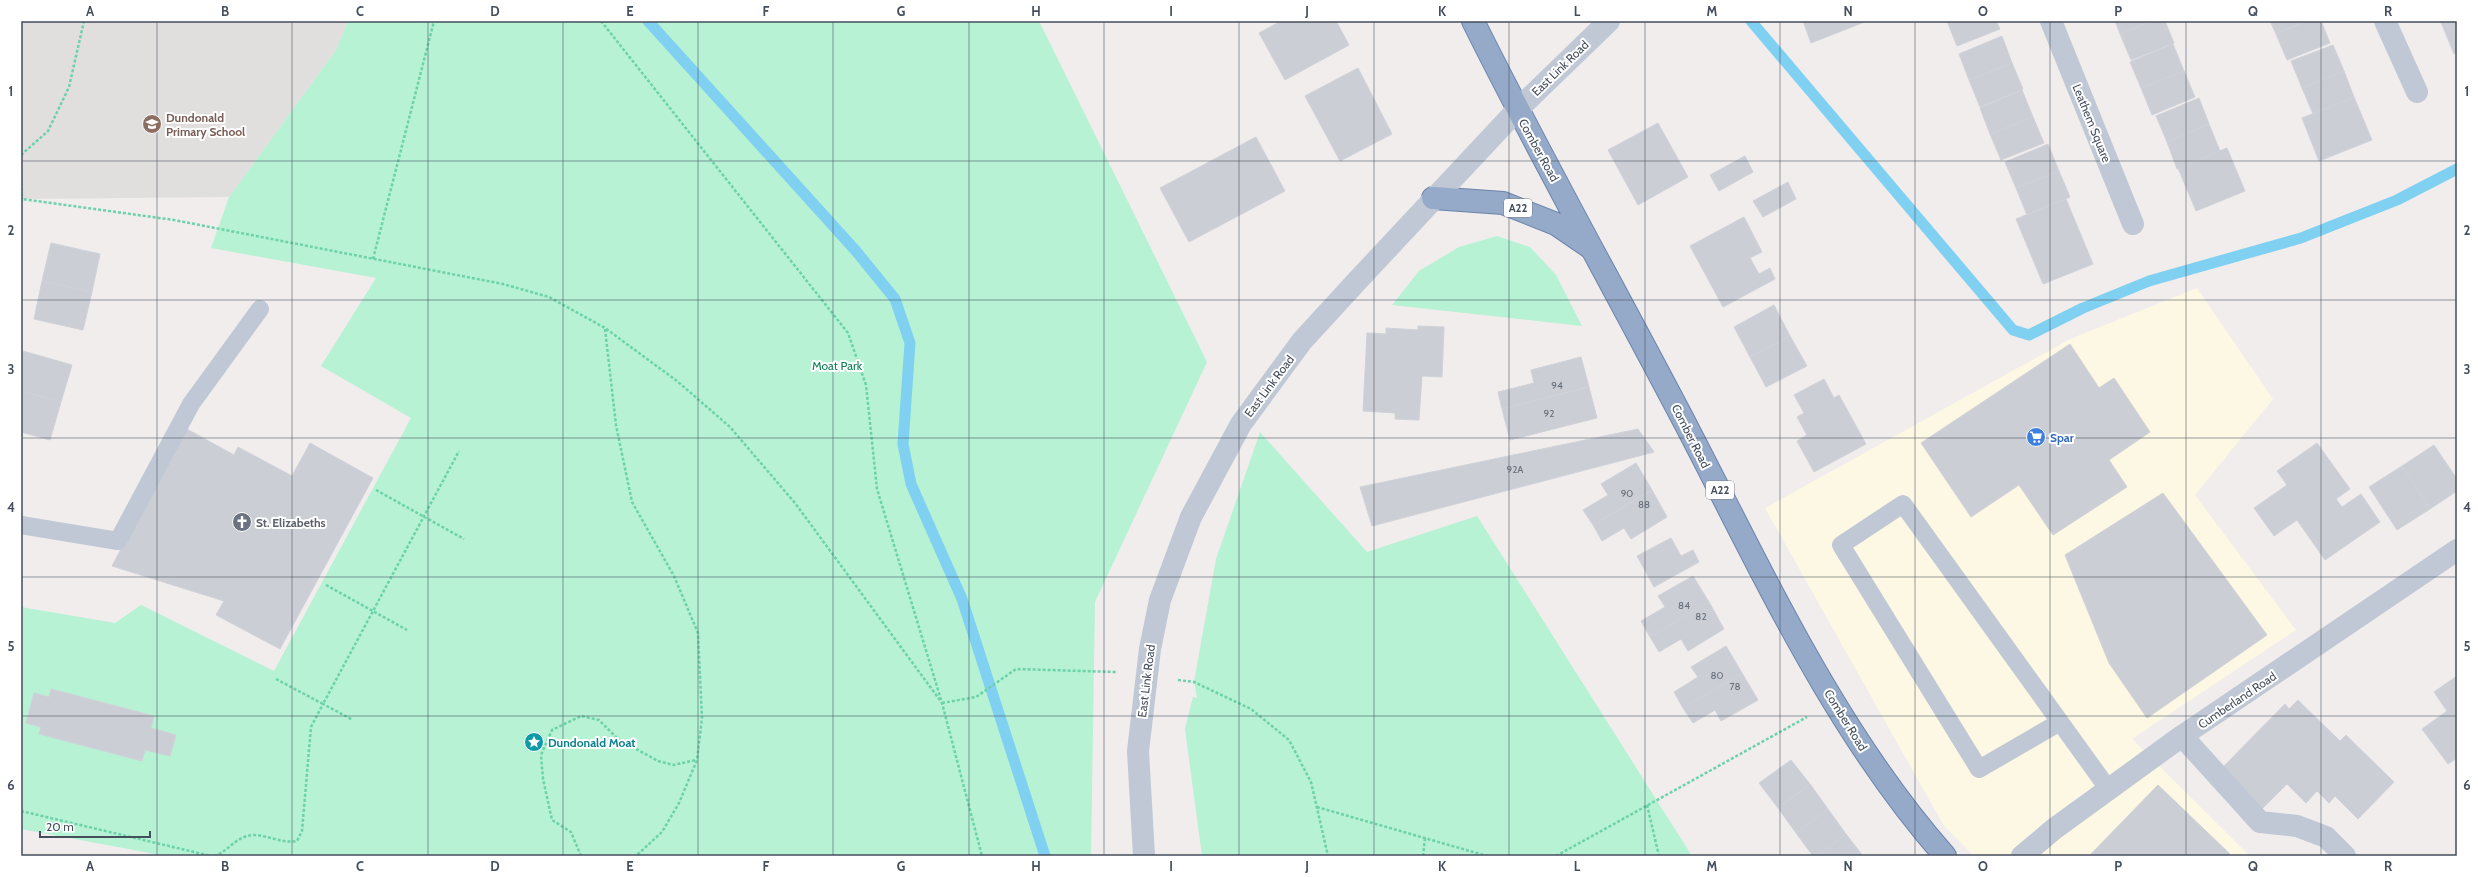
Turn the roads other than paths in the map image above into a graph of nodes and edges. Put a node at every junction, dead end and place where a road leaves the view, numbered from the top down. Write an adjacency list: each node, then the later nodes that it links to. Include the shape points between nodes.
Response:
1 (1474, 21): 6 (highway, Comber Road / A22)
2 (1609, 21): 6 (street, East Link Road)
3 (2051, 21): 8 (street, Leathem Square)
4 (2385, 21): 5 (street)
5 (2417, 92)
6 (1517, 110): 7 (street, East Link Road); 9 (highway, Comber Road / A22)
7 (1433, 198): 9 (highway, A22, via 1508,205 1556,224); 16 (street, East Link Road, via 1302,341 1241,424 1191,517 1160,600 1146,676 1138,751)
8 (2132, 224)
9 (1594, 249): 17 (highway, Comber Road / A22, via 1756,564 1834,702 1912,818)
10 (260, 309): 11 (lane, via 191,404 118,541)
11 (21, 525)
12 (2457, 550): 14 (street, Cumberland Road)
13 (2060, 722): 13 (lane, via 1979,769 1841,545 1903,504); 15 (lane)
14 (2182, 736): 15 (street, Cumberland Road); 19 (street, via 2260,822 2297,826 2326,837)
15 (2109, 790): 18 (street, Cumberland Road)
16 (1144, 856)
17 (1945, 856)
18 (2022, 856)
19 (2345, 856)

